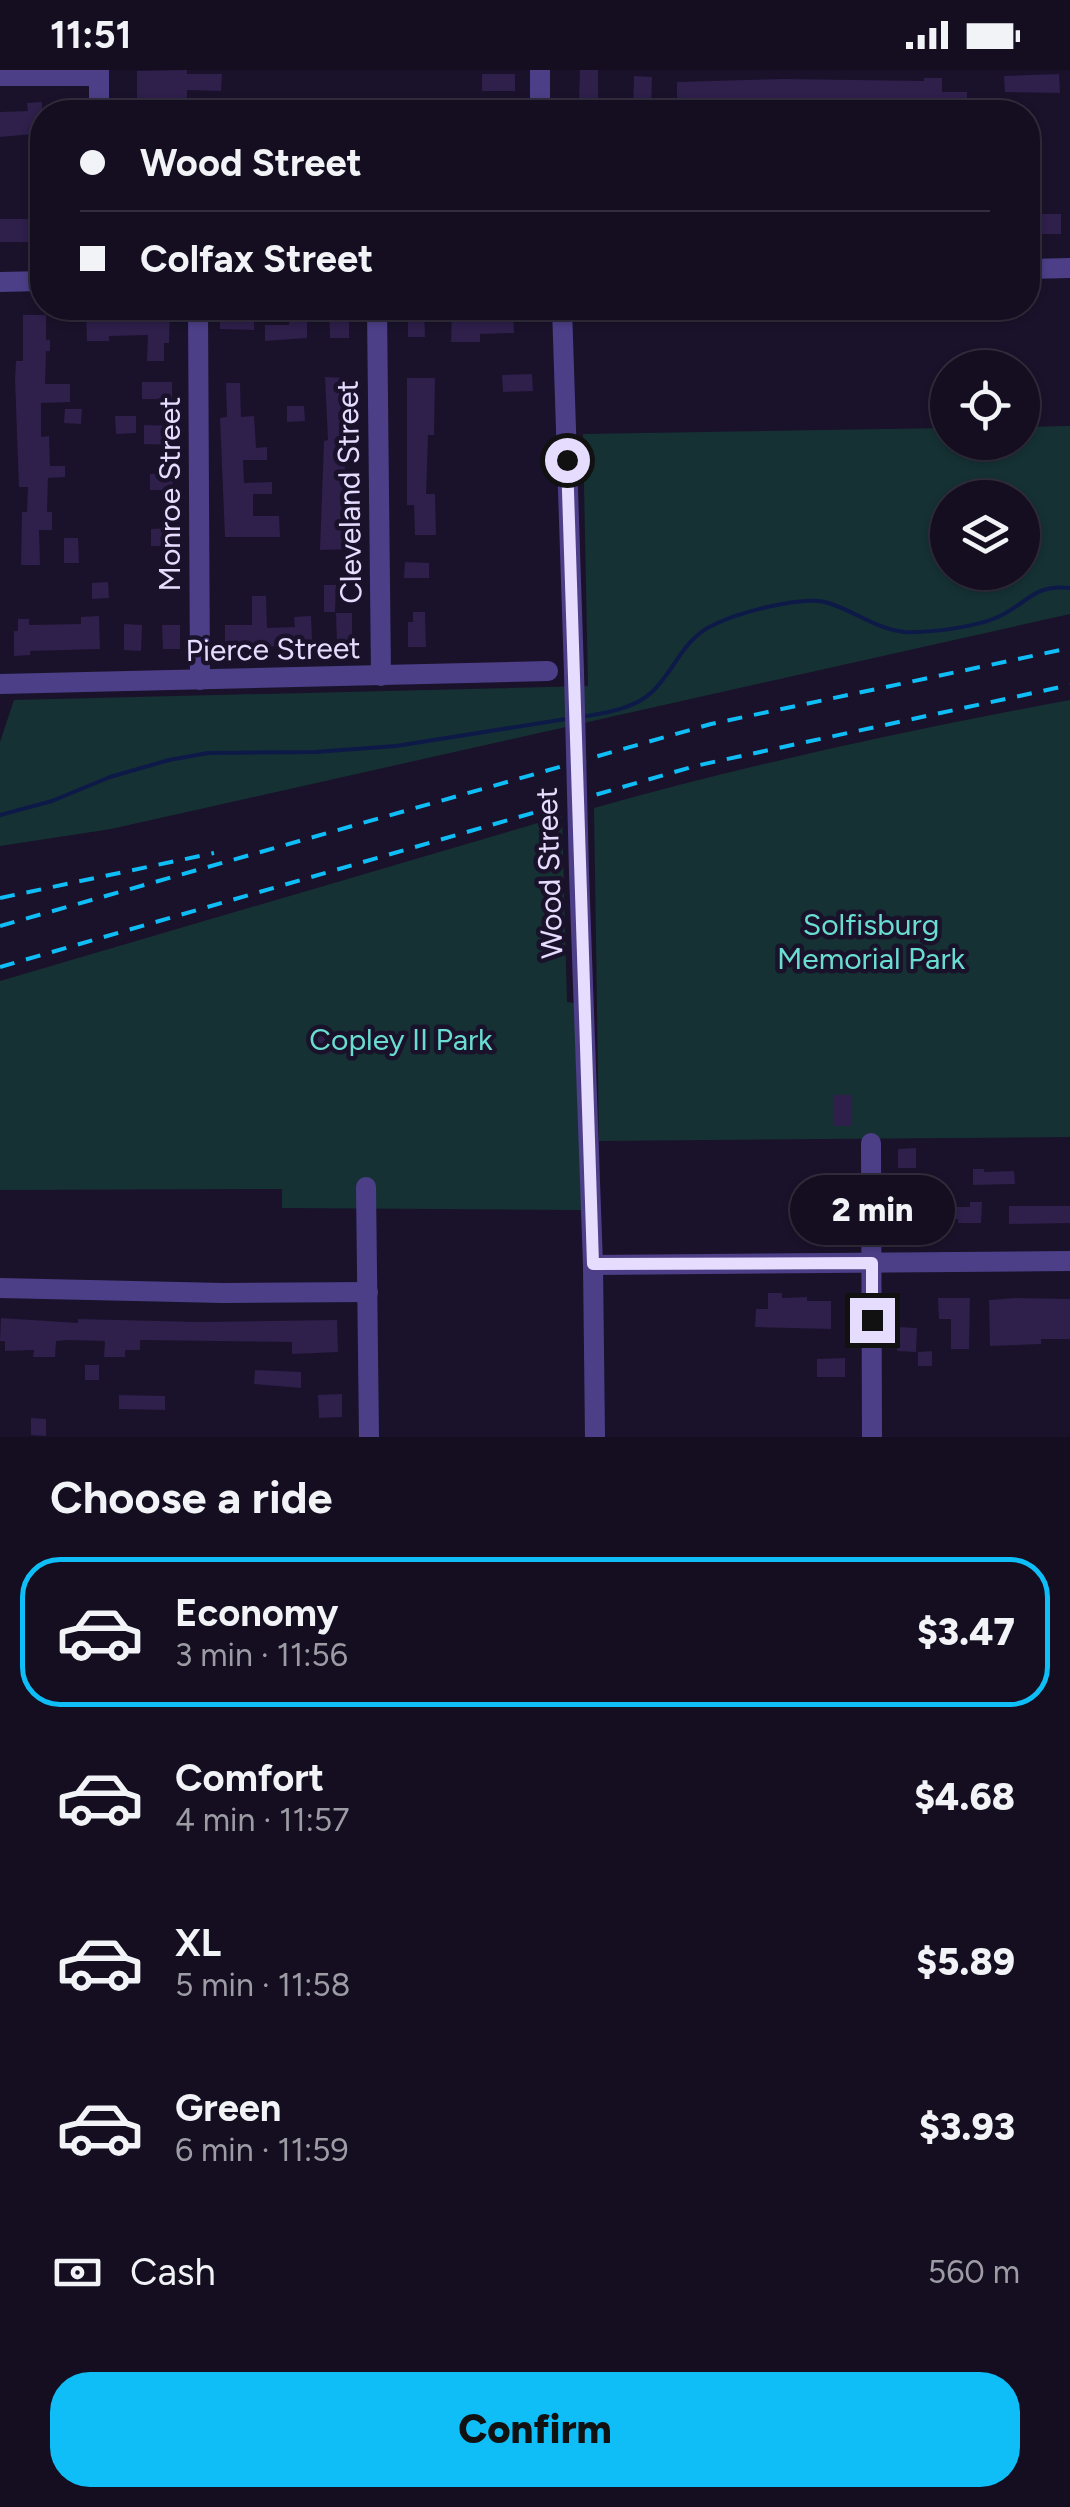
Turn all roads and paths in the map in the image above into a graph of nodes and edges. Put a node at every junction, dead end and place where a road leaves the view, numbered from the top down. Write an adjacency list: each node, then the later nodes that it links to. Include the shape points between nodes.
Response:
1 (540, 70): 5 (street)
2 (99, 73): 3 (street); 4 (street)
3 (0, 76)
4 (99, 100)
5 (540, 100)
6 (1070, 268): 7 (street)
7 (1040, 269)
8 (30, 281): 9 (street)
9 (0, 282)
10 (198, 320): 15 (street, Monroe Street)
11 (377, 320): 14 (street, Cleveland Street)
12 (562, 320): 21 (street, Wood Street, bridge)
13 (548, 672): 14 (street, Pierce Street)
14 (381, 676): 15 (street, Pierce Street)
15 (200, 680): 16 (street, Pierce Street)
16 (0, 684)
17 (871, 1143): 20 (street)
18 (366, 1187): 23 (street)
19 (1070, 1261): 20 (street)
20 (872, 1263): 21 (street); 26 (street)
21 (593, 1264): 25 (street, Wood Street)
22 (0, 1288): 23 (street)
23 (368, 1292): 24 (street)
24 (369, 1437)
25 (595, 1437)
26 (872, 1437)

